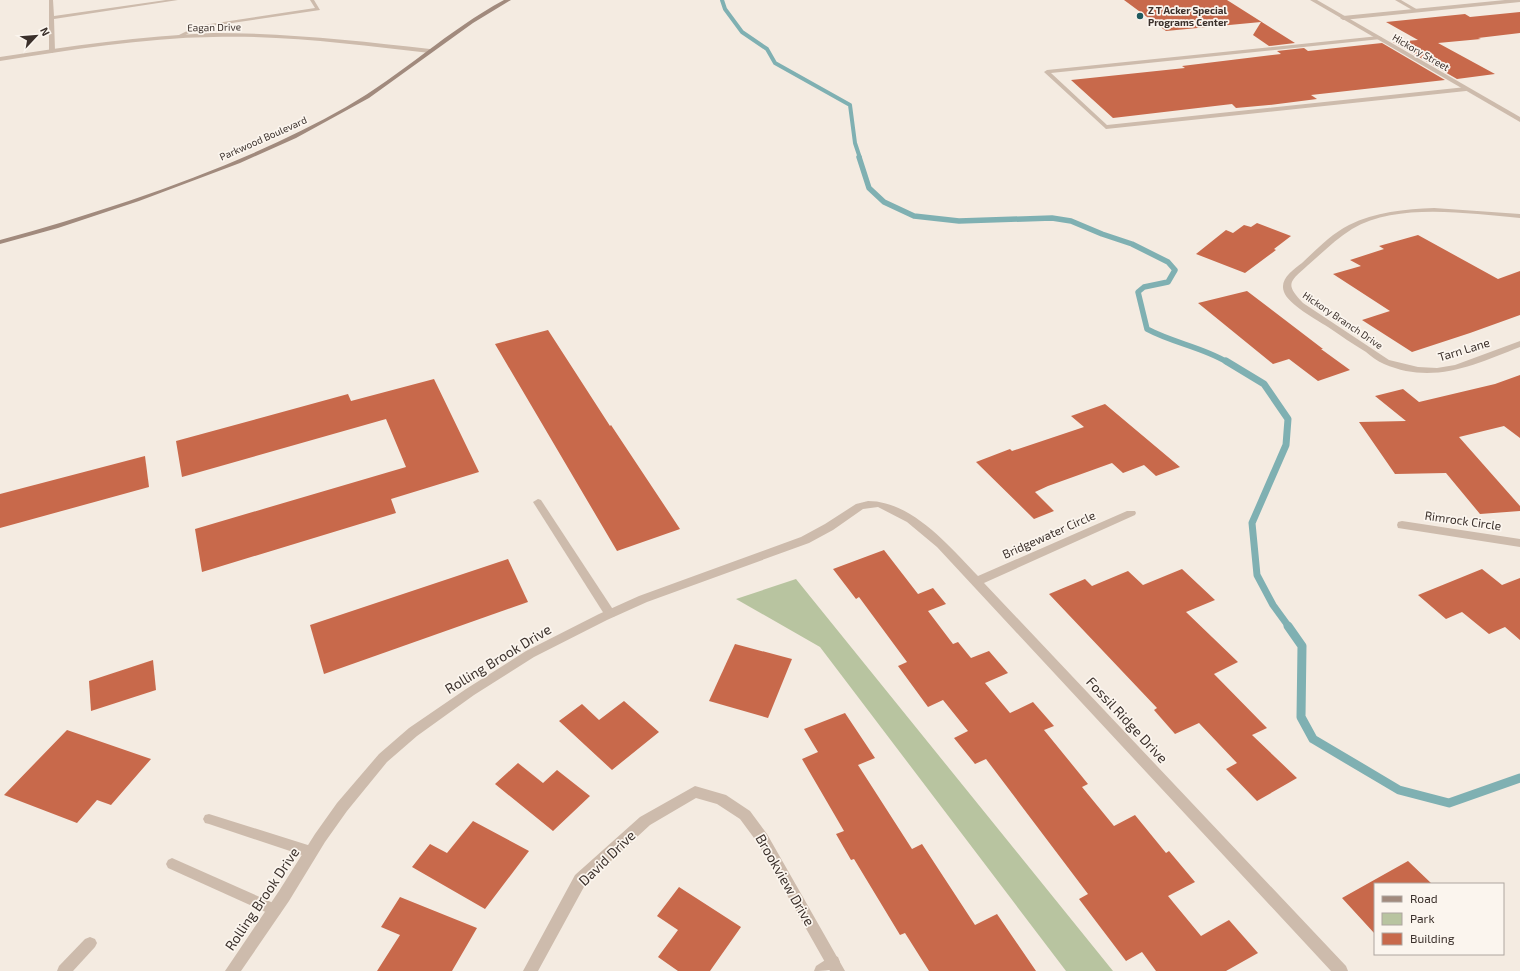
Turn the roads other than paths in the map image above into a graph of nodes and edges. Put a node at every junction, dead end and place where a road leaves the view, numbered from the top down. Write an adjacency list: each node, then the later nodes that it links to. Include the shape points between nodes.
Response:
1 (51, 0): 9 (lane)
2 (176, 0): 9 (lane)
3 (312, 0): 11 (lane, via 318,9 197,28)
4 (508, 0): 14 (main road, Parkwood Boulevard, via 477,16)
5 (1313, 0): 10 (street, Hickory Street)
6 (1397, 0): 8 (lane)
7 (1517, 1): 8 (street)
8 (1416, 10): 10 (street)
9 (52, 18): 13 (lane)
10 (1343, 18): 12 (street, Hickory Street)
11 (178, 37): 13 (street, Eagan Drive, via 123,40); 14 (street, Eagan Drive, via 214,35 296,38)
12 (1379, 38): 16 (street, Hickory Street); 16 (lane, via 1046,72 1106,127)
13 (52, 50): 15 (street, Eagan Drive)
14 (430, 51): 19 (main road, Parkwood Boulevard, via 392,81 334,116 251,156 151,195)
15 (0, 59)
16 (1466, 89): 17 (street, Hickory Street)
17 (1520, 120)
18 (1520, 216): 21 (street, Hickory Branch Drive, via 1431,211 1390,214 1351,228 1338,236 1291,276 1287,284 1288,292 1300,305 1386,362)
19 (0, 242)
20 (1520, 344): 21 (street, Tarn Lane, via 1445,370)
21 (1414, 369)
22 (538, 502): 28 (lane)
23 (879, 504): 27 (street, Fossil Ridge Drive, via 911,520 926,531); 28 (street, Rolling Brook Drive, via 860,506 829,527 794,544 701,577)
24 (1131, 514): 27 (street, Bridgewater Circle)
25 (1402, 525): 26 (street, Rimrock Circle)
26 (1520, 543)
27 (977, 581): 40 (street, Fossil Ridge Drive)
28 (610, 614): 31 (street, Rolling Brook Drive, via 530,654 413,732 383,758 342,807)
29 (721, 799): 35 (street, Brookview Drive, via 745,815 762,838); 38 (street, David Drive, via 695,792 645,822 580,880)
30 (209, 819): 31 (lane)
31 (311, 852): 33 (street, Rolling Brook Drive)
32 (172, 864): 33 (lane)
33 (275, 910): 37 (street, Rolling Brook Drive)
34 (90, 943): 36 (lane)
35 (836, 967): 39 (lane)
36 (64, 971)
37 (232, 971)
38 (530, 971)
39 (821, 971)
40 (1341, 971)

